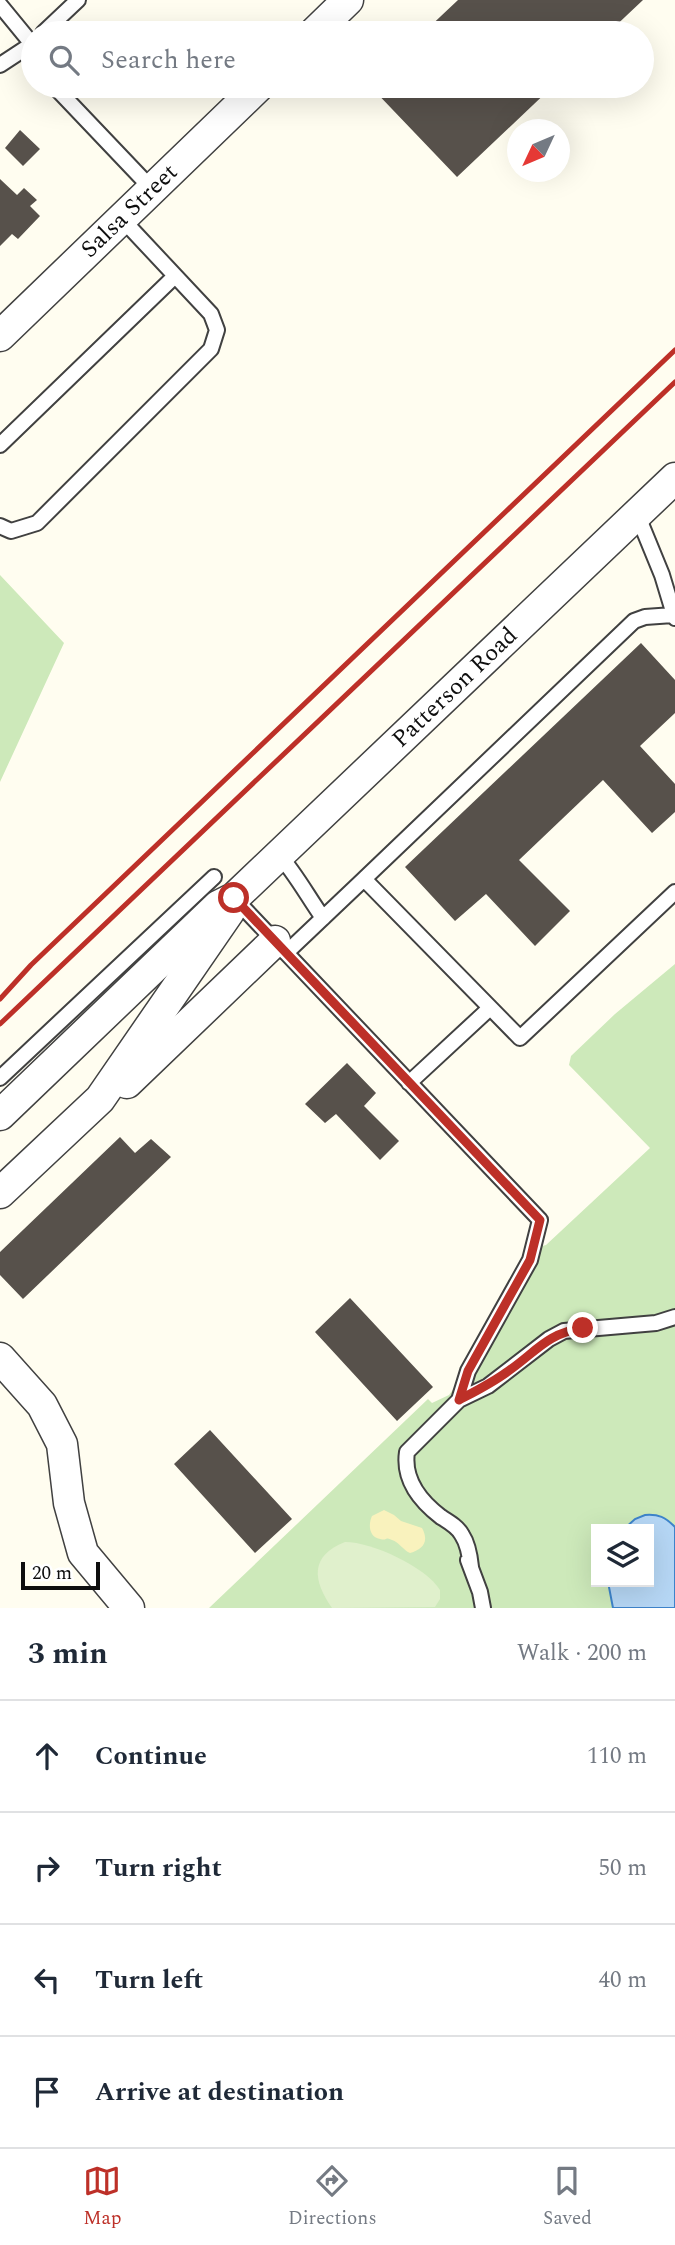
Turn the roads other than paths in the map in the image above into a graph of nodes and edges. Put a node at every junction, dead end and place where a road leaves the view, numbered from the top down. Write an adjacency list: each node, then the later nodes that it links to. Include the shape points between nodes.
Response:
1 (78, 0): 4 (lane)
2 (348, 0): 5 (street)
3 (0, 5): 6 (lane)
4 (56, 21)
5 (326, 21)
6 (21, 30)
7 (21, 52): 8 (lane)
8 (0, 65)
9 (65, 98): 11 (lane)
10 (247, 98): 11 (street, Salsa Street)
11 (152, 190): 12 (street, Salsa Street)
12 (122, 219): 13 (lane); 14 (street, Salsa Street)
13 (175, 276): 15 (lane); 18 (lane, via 211,314 217,330 211,349 37,523 12,531)
14 (0, 336)
15 (0, 445)
16 (675, 478): 17 (street, Patterson Road)
17 (637, 514): 19 (lane); 20 (street, Patterson Road)
18 (0, 526)
19 (674, 616): 21 (lane, via 634,621)
20 (279, 855): 22 (street, Patterson Road); 24 (lane)
21 (364, 879): 24 (lane); 26 (lane)
22 (224, 888): 25 (lane); 27 (lane); 29 (street, Patterson Road, via 228,914); 30 (street, Patterson Road, via 218,906)
23 (675, 892): 26 (lane, via 520,1038)
24 (323, 918): 25 (lane)
25 (281, 947): 28 (lane); 29 (street, via 122,1087)
26 (490, 1008): 28 (lane)
27 (0, 1078)
28 (409, 1083): 34 (lane, via 540,1220 530,1260 468,1371)
29 (100, 1100): 31 (street, Patterson Road)
30 (0, 1115)
31 (0, 1193)
32 (675, 1317): 34 (lane, via 656,1323 564,1331 488,1386)
33 (0, 1358): 35 (street, via 42,1405 62,1444 69,1503 83,1553)
34 (459, 1400): 36 (lane, via 407,1452 405,1463 418,1494 462,1534)
35 (129, 1608)
36 (482, 1608)

